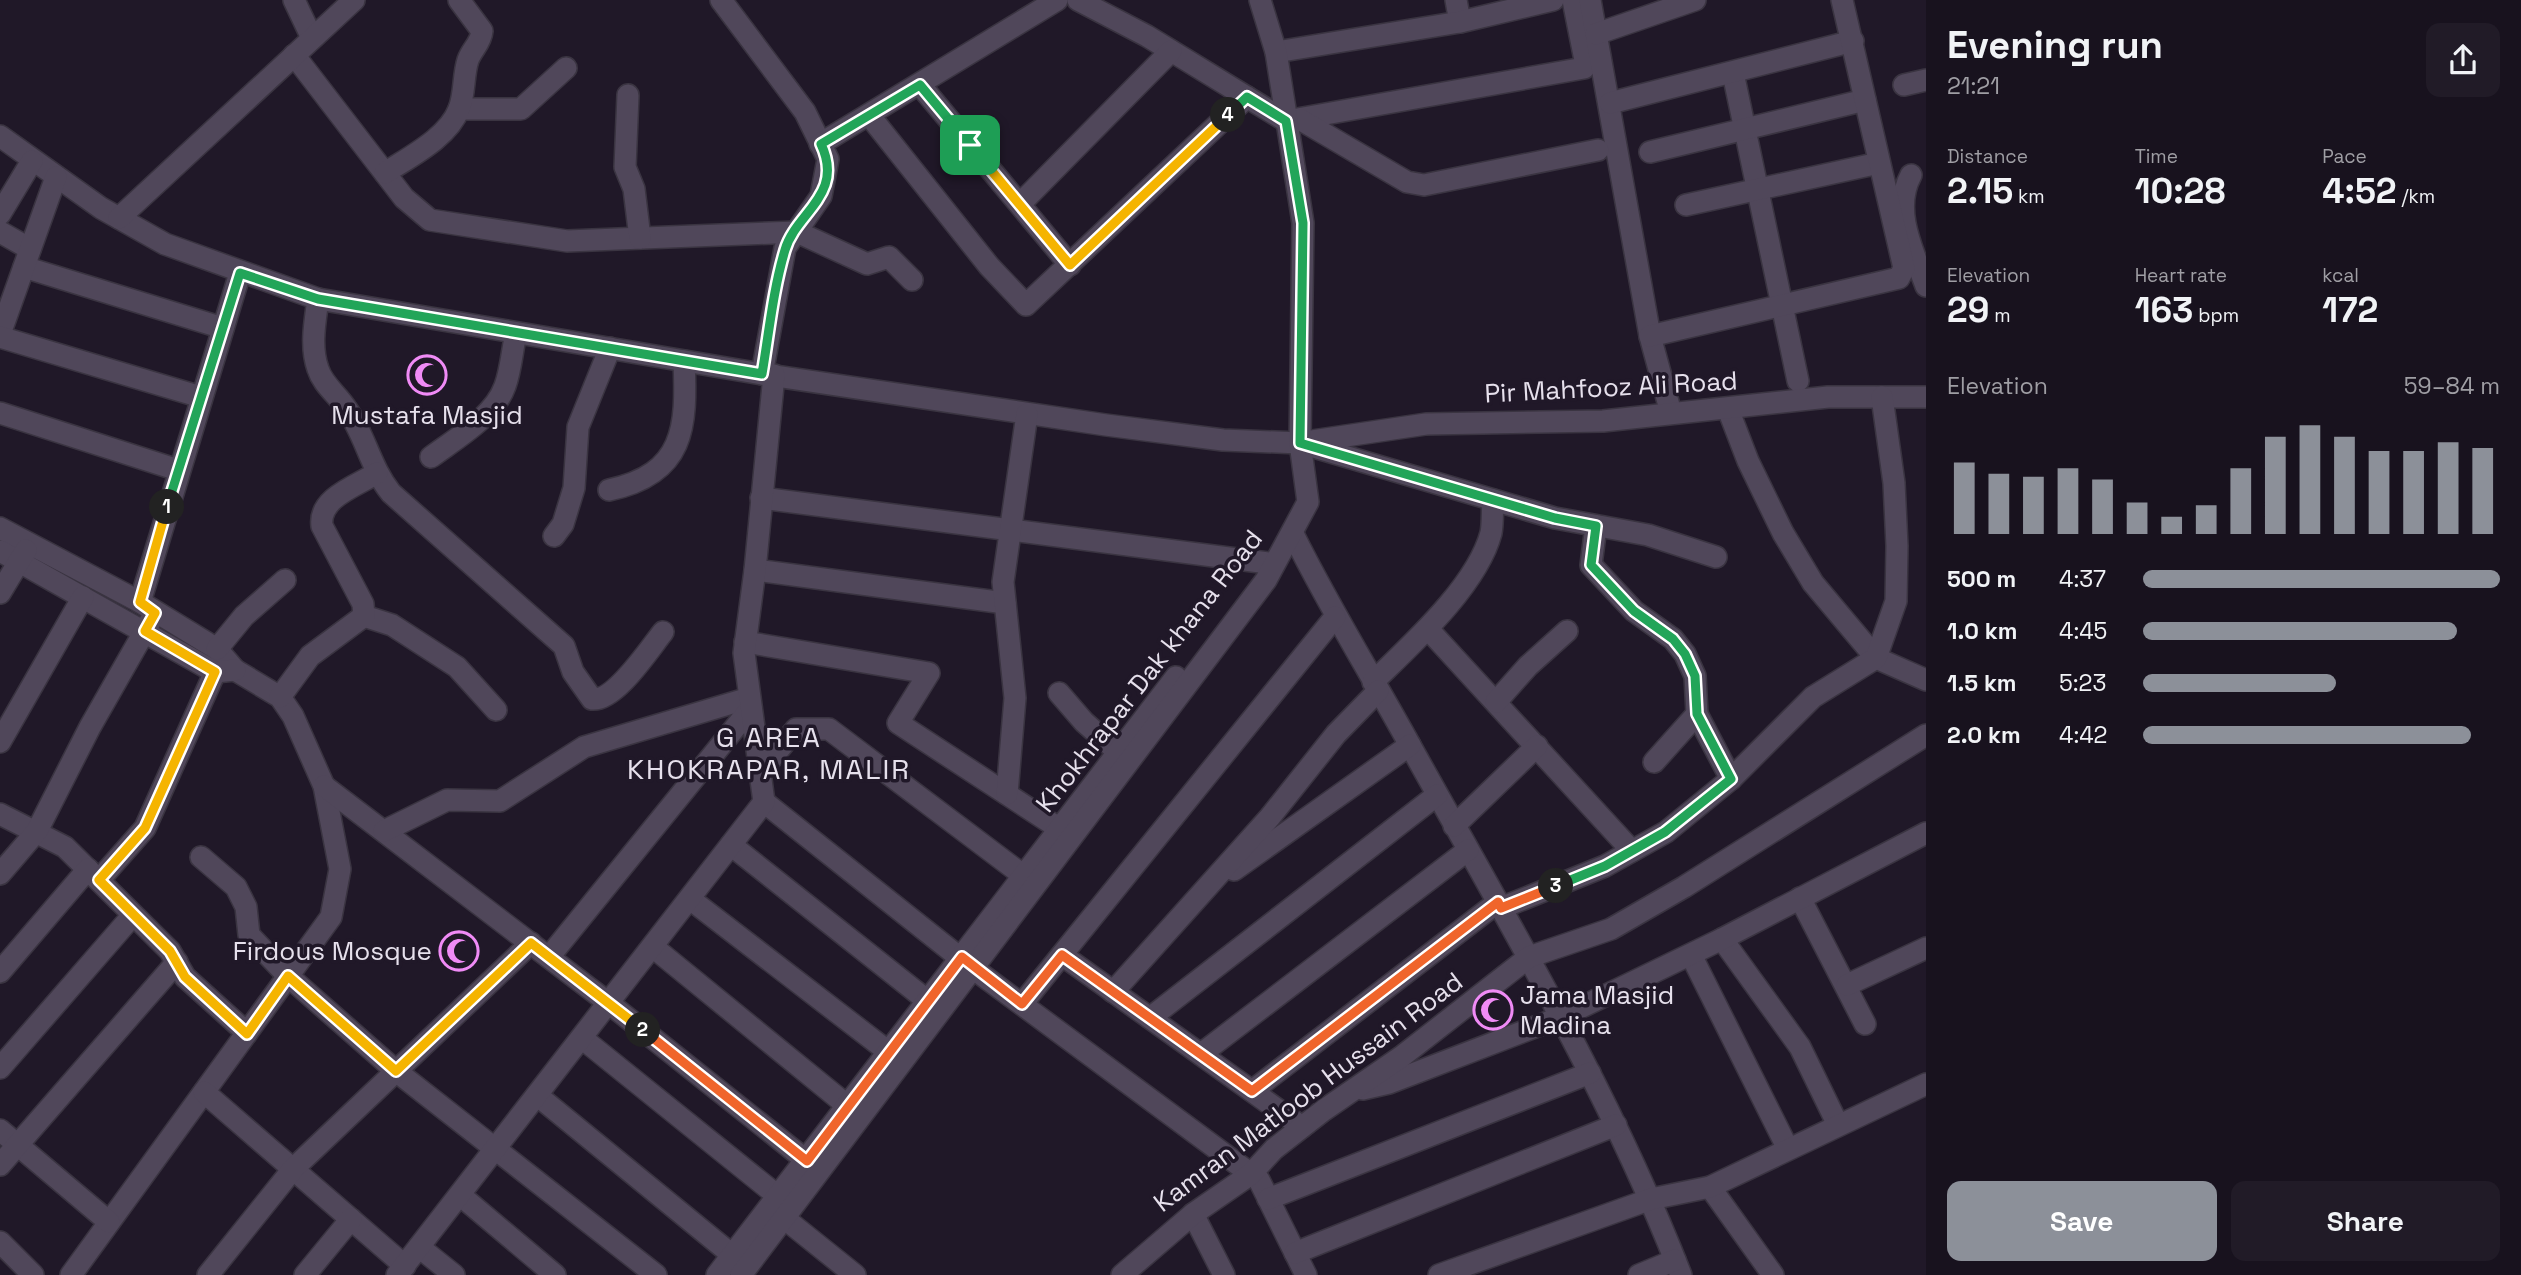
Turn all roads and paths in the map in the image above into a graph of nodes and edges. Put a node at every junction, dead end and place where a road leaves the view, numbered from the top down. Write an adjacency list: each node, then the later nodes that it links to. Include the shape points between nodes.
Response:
1 (294, 0): 16 (street)
2 (354, 0): 16 (street)
3 (459, 0): 30 (street, via 482,31 468,59)
4 (721, 0): 35 (street, via 805,112)
5 (1057, 0): 24 (street)
6 (1078, 0): 18 (street)
7 (1260, 0): 19 (street)
8 (1456, 0): 14 (street)
9 (1553, 0): 14 (street)
10 (1573, 0): 32 (street, via 1584,68)
11 (1590, 0): 15 (street)
12 (1695, 0): 15 (street)
13 (1842, 0): 17 (street)
14 (1460, 22): 19 (street)
15 (1596, 34): 29 (street)
16 (313, 38): 20 (street)
17 (1853, 41): 22 (street); 28 (street)
18 (1171, 51): 27 (street); 44 (street)
19 (1276, 52): 32 (street)
20 (294, 55): 40 (street); 47 (street)
21 (566, 68): 30 (street, via 521,109)
22 (1733, 73): 29 (street); 33 (street)
23 (1926, 80): 25 (street)
24 (920, 85): 31 (street); 44 (street)
25 (1904, 85)
26 (628, 95): 50 (street, via 625,166 634,189)
27 (1247, 97): 32 (street); 52 (street)
28 (1865, 100): 33 (street); 39 (street)
29 (1610, 103): 61 (street)
30 (459, 109): 40 (street, via 425,146)
31 (869, 115): 35 (street); 52 (street, via 1021,304 1031,304)
32 (1293, 121): 36 (street, via 1407,182 1424,185); 73 (street, via 1303,223)
33 (1744, 130): 37 (street); 43 (street)
34 (0, 136): 38 (street)
35 (821, 144): 49 (street, via 828,159 821,196)
36 (1598, 150)
37 (1650, 152)
38 (32, 161): 42 (street); 46 (street)
39 (1879, 163): 43 (street); 57 (street, via 1902,274)
40 (385, 173): 50 (street, via 404,198 430,220 567,241)
41 (1911, 175): 55 (street, via 1903,194 1905,218)
42 (55, 177): 47 (street); 51 (street)
43 (1757, 189): 45 (street); 57 (street)
44 (1020, 204): 52 (street)
45 (1686, 205)
46 (0, 214)
47 (119, 218): 53 (street, via 165,244)
48 (0, 232): 51 (street)
49 (797, 232): 50 (street); 54 (street, via 867,264 889,257); 64 (street, via 785,248)
50 (639, 238)
51 (27, 258): 58 (street); 60 (street)
52 (1070, 265)
53 (240, 273): 56 (street); 58 (street)
54 (912, 281)
55 (1926, 286)
56 (318, 299): 59 (street); 76 (street, via 313,337 317,366 347,409)
57 (1780, 305): 61 (street); 65 (street)
58 (223, 328): 66 (street)
59 (516, 333): 62 (street); 74 (street, via 509,372 498,399)
60 (0, 336): 66 (street)
61 (1650, 336): 71 (street)
62 (610, 348): 63 (street); 84 (street, via 578,427 574,488 563,524)
63 (684, 361): 64 (street); 77 (street, via 686,410 676,445 648,478)
64 (768, 375): 72 (street); 78 (street)
65 (1798, 381)
66 (201, 397): 75 (street)
67 (1882, 397): 68 (street, Pir Mahfooz Ali Road); 69 (street, Pir Mahfooz Ali Road, via 1828,397); 101 (street, via 1894,483 1897,560 1896,601)
68 (1926, 397)
69 (1728, 409): 71 (street, Pir Mahfooz Ali Road); 101 (street, via 1783,533 1813,583)
70 (0, 413): 75 (street)
71 (1671, 413): 73 (street, Pir Mahfooz Ali Road, via 1603,421 1426,424)
72 (1027, 414): 73 (street, via 1223,440); 82 (street)
73 (1300, 443): 79 (street); 83 (street, via 1308,502)
74 (431, 457)
75 (178, 470): 93 (street)
76 (377, 473): 94 (street, via 326,504 321,517 363,604); 98 (street, via 391,493 564,646 573,672 592,699 601,698 629,676)
77 (609, 490)
78 (761, 498): 82 (street); 88 (street)
79 (1493, 500): 80 (street); 96 (street, via 1491,533 1474,569)
80 (1596, 526): 86 (street, via 1648,535); 110 (street, via 1591,565 1634,611 1673,639 1685,654 1695,676)
81 (0, 528): 85 (street)
82 (1011, 529): 87 (street); 92 (street, via 1003,582)
83 (1293, 534): 87 (street, Khokhrapar Dak khana Road); 95 (street); 150 (street, Khokhrapar Dak khana Road, via 1266,580)
84 (554, 536)
85 (16, 552): 90 (street); 91 (street); 93 (street)
86 (1716, 556)
87 (1268, 563): 115 (street, Khokhrapar Dak khana Road)
88 (755, 570): 92 (street); 99 (street)
89 (285, 580): 100 (street, via 244,616)
90 (0, 593)
91 (83, 597): 93 (street); 112 (street)
92 (1005, 603): 120 (street, via 1015,698)
93 (147, 615): 100 (street); 102 (street); 126 (street)
94 (364, 616): 106 (street, via 310,656); 109 (street, via 392,625 457,667)
95 (1335, 617): 104 (street); 145 (street)
96 (1428, 629): 104 (street); 107 (street)
97 (1567, 631): 107 (street)
98 (663, 632)
99 (746, 642): 108 (street); 120 (street, via 929,673 898,723)
100 (217, 649): 102 (street)
101 (1876, 658): 103 (street); 118 (street, via 1813,697)
102 (225, 671): 106 (street); 134 (street, via 145,828)
103 (1926, 680)
104 (1376, 687): 113 (street); 136 (street)
105 (1059, 693): 115 (street)
106 (280, 697): 119 (street)
107 (1496, 702): 114 (street)
108 (750, 703): 117 (street); 127 (street, via 584,747 500,801 447,800); 147 (street)
109 (496, 710)
110 (1697, 714): 116 (street); 118 (street)
111 (1926, 735): 148 (street, Kamran Matloob Hussain Road, via 1611,929)
112 (0, 742)
113 (1410, 745): 121 (street); 136 (street)
114 (1537, 746): 124 (street); 131 (street)
115 (1118, 752): 125 (street, Khokhrapar Dak khana Road)
116 (1654, 762)
117 (760, 772): 122 (street); 135 (street, via 796,729 829,729)
118 (1731, 779): 131 (street, via 1665,832)
119 (324, 786): 127 (street); 152 (street, via 340,869 331,917)
120 (1007, 794): 125 (street)
121 (1437, 796): 124 (street); 159 (street)
122 (764, 802): 129 (street); 150 (street)
123 (0, 814): 126 (street)
124 (1454, 826): 130 (street)
125 (1060, 829): 135 (street, Khokhrapar Dak khana Road)
126 (37, 831): 133 (street); 134 (street, via 65,847)
127 (384, 831): 142 (street)
128 (1926, 832): 137 (street)
129 (731, 845): 138 (street); 155 (street)
130 (1468, 850): 139 (street); 164 (street)
131 (1632, 851): 139 (street, via 1605,866)
132 (201, 857): 152 (street, via 236,887 246,907 249,935)
133 (0, 874)
134 (94, 874): 140 (street); 151 (street)
135 (1024, 876): 150 (street, Khokhrapar Dak khana Road)
136 (1203, 891): 154 (street)
137 (1800, 898): 141 (street); 153 (street)
138 (690, 899): 143 (street); 163 (street)
139 (1500, 905): 148 (street); 169 (street)
140 (133, 915): 149 (street); 165 (street)
141 (1722, 939): 146 (street); 175 (street, via 1800,1047)
142 (531, 943): 147 (street); 166 (street)
143 (653, 947): 156 (street); 173 (street)
144 (1926, 948): 153 (street)
145 (1062, 955): 154 (street); 157 (street)
146 (1691, 955): 158 (street); 180 (street)
147 (549, 957): 156 (street)
148 (1529, 957): 158 (street); 170 (street, Kamran Matloob Hussain Road, via 1401,1058)
149 (177, 962): 161 (street, via 185,977); 178 (street)
150 (968, 963): 155 (street, Khokhrapar Dak khana Road); 157 (street); 189 (street, Khokhrapar Dak khana Road)
151 (0, 972)
152 (288, 976): 161 (street); 166 (street)
153 (1847, 985): 160 (street)
154 (1113, 992): 159 (street)
155 (929, 1002): 163 (street, Khokhrapar Dak khana Road)
156 (610, 1004): 162 (street); 181 (street)
157 (1022, 1004): 184 (street)
158 (1561, 1017): 167 (street); 170 (street, via 1389,1083)
159 (1150, 1018): 164 (street)
160 (1865, 1024)
161 (247, 1034): 171 (street)
162 (583, 1039): 172 (street); 189 (street)
163 (890, 1053): 173 (street, Khokhrapar Dak khana Road)
164 (1200, 1054): 169 (street)
165 (0, 1068)
166 (396, 1071): 179 (street); 183 (street)
167 (1590, 1073): 174 (street); 187 (street)
168 (1926, 1084): 175 (street)
169 (1252, 1091): 176 (street)
170 (1351, 1091): 176 (street, Kamran Matloob Hussain Road)
171 (204, 1092): 183 (street); 192 (street)
172 (538, 1096): 179 (street); 197 (street)
173 (849, 1107): 181 (street, Khokhrapar Dak khana Road)
174 (1616, 1125): 188 (street); 195 (street)
175 (1838, 1125): 180 (street)
176 (1302, 1127): 184 (street, Kamran Matloob Hussain Road)
177 (0, 1130): 178 (street)
178 (17, 1144): 182 (street); 192 (street)
179 (496, 1149): 186 (street); 206 (street)
180 (1788, 1149): 185 (street)
181 (807, 1161): 189 (street, Khokhrapar Dak khana Road)
182 (0, 1165)
183 (293, 1169): 191 (street); 202 (street)
184 (1251, 1174): 187 (street); 190 (street, Kamran Matloob Hussain Road)
185 (1710, 1187): 188 (street); 215 (street)
186 (460, 1195): 194 (street); 205 (street)
187 (1268, 1199): 195 (street)
188 (1651, 1199): 198 (street); 213 (street)
189 (782, 1207): 197 (street, Khokhrapar Dak khana Road); 208 (street)
190 (1193, 1214): 196 (street, Kamran Matloob Hussain Road); 211 (street)
191 (351, 1219): 199 (street); 203 (street)
192 (109, 1223): 201 (street)
193 (0, 1242): 200 (street)
194 (419, 1247): 199 (street); 204 (street)
195 (1295, 1253): 212 (street)
196 (1141, 1256): 209 (street, Kamran Matloob Hussain Road); 210 (street)
197 (745, 1268): 207 (street, Khokhrapar Dak khana Road)
198 (1678, 1268): 214 (street)
199 (401, 1270)
200 (33, 1275)
201 (71, 1275)
202 (208, 1275)
203 (305, 1275)
204 (454, 1275)
205 (555, 1275)
206 (656, 1275)
207 (717, 1275)
208 (855, 1275)
209 (1122, 1275)
210 (1152, 1275)
211 (1224, 1275)
212 (1306, 1275)
213 (1438, 1275)
214 (1639, 1275)
215 (1773, 1275)

